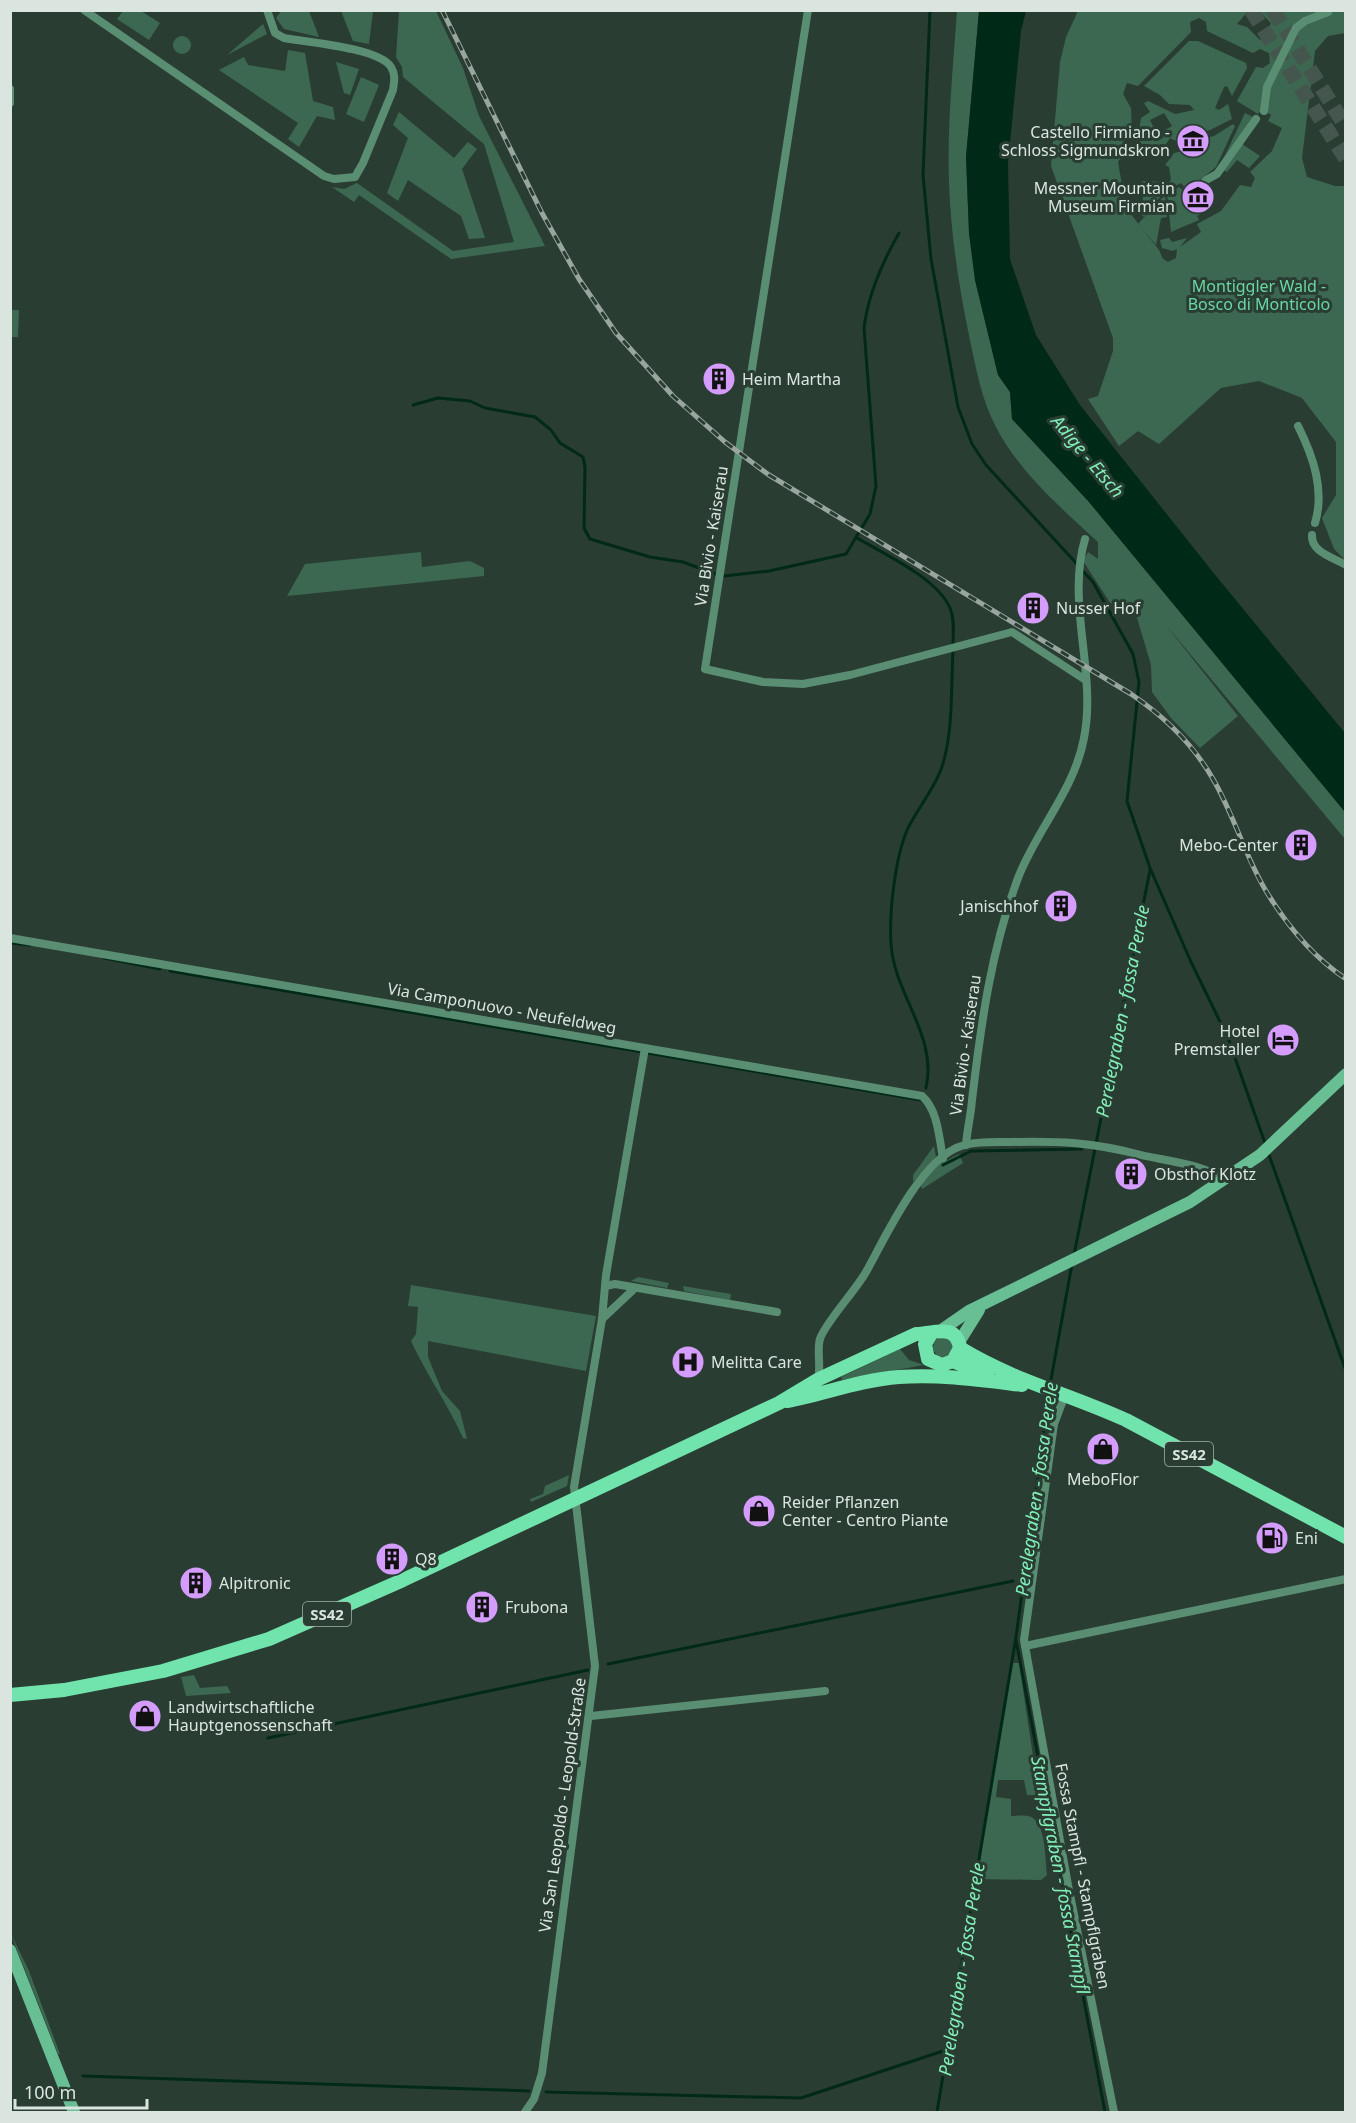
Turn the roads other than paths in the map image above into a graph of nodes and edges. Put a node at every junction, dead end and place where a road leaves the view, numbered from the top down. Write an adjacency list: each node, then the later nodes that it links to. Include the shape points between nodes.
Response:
1 (84, 10): 2 (street, via 324,176 355,177 393,90 392,68 369,53 284,38 275,33)
2 (267, 10)
3 (808, 10): 15 (street, Via Bivio - Kaiserau, via 705,669 763,682 803,684 861,673 1012,632)
4 (1328, 12): 7 (street, via 1296,28 1267,87)
5 (10, 89): 6 (street)
6 (10, 103)
7 (1264, 111)
8 (1256, 119): 9 (street, via 1216,174)
9 (1193, 196)
10 (1298, 426): 11 (street, via 1309,448 1319,488 1320,508)
11 (1315, 523)
12 (1312, 535): 14 (street, via 1316,549)
13 (1085, 539): 15 (street, Via Bivio - Kaiserau, via 1079,580)
14 (1346, 565)
15 (1084, 679): 19 (street, Via Bivio - Kaiserau, via 1084,738 1079,756 1019,876 989,977)
16 (10, 938): 17 (street, Via Camponuovo - Neufeldweg)
17 (644, 1052): 20 (street, Via Camponuovo - Neufeldweg, via 922,1096 934,1113); 22 (street, Via San Leopoldo - Leopold-Straße)
18 (1346, 1074): 21 (main road, via 1273,1144)
19 (966, 1145): 20 (street); 21 (street, via 1093,1143 1199,1169)
20 (943, 1158): 31 (street, via 907,1197 864,1276 823,1332)
21 (1222, 1180): 24 (main road, via 1163,1217)
22 (605, 1286): 23 (street); 26 (street, Via San Leopoldo - Leopold-Straße)
23 (635, 1288): 25 (street); 26 (street)
24 (984, 1304): 27 (main road); 28 (main road, via 970,1320)
25 (777, 1312)
26 (602, 1319): 36 (street, Via San Leopoldo - Leopold-Straße)
27 (937, 1331): 28 (main road, SS42, via 952,1332); 30 (main road, via 924,1348); 35 (main road, SS42, via 916,1334 819,1379)
28 (960, 1345): 29 (main road); 33 (main road, SS42, via 981,1362)
29 (953, 1361): 30 (main road, SS42); 33 (main road, SS42, via 986,1375)
30 (934, 1363): 32 (main road, SS42)
31 (819, 1371)
32 (898, 1377): 33 (main road, SS42, via 976,1379); 35 (main road, SS42)
33 (1034, 1387): 34 (main road, SS42)
34 (1060, 1393): 37 (main road, SS42, via 1126,1420); 39 (street, Fossa Stampfl - Stampflgraben)
35 (779, 1403): 36 (main road, SS42)
36 (575, 1497): 41 (main road, SS42, via 269,1639 163,1671 64,1690); 42 (street, Via San Leopoldo - Leopold-Straße, via 595,1666)
37 (1346, 1537)
38 (1346, 1579): 39 (street)
39 (1025, 1646): 46 (street, Fossa Stampfl - Stampflgraben)
40 (825, 1691): 42 (street)
41 (10, 1695)
42 (591, 1716): 45 (street, Via San Leopoldo - Leopold-Straße, via 542,2073)
43 (10, 1950): 44 (main road)
44 (74, 2112)
45 (525, 2112)
46 (1114, 2112)

